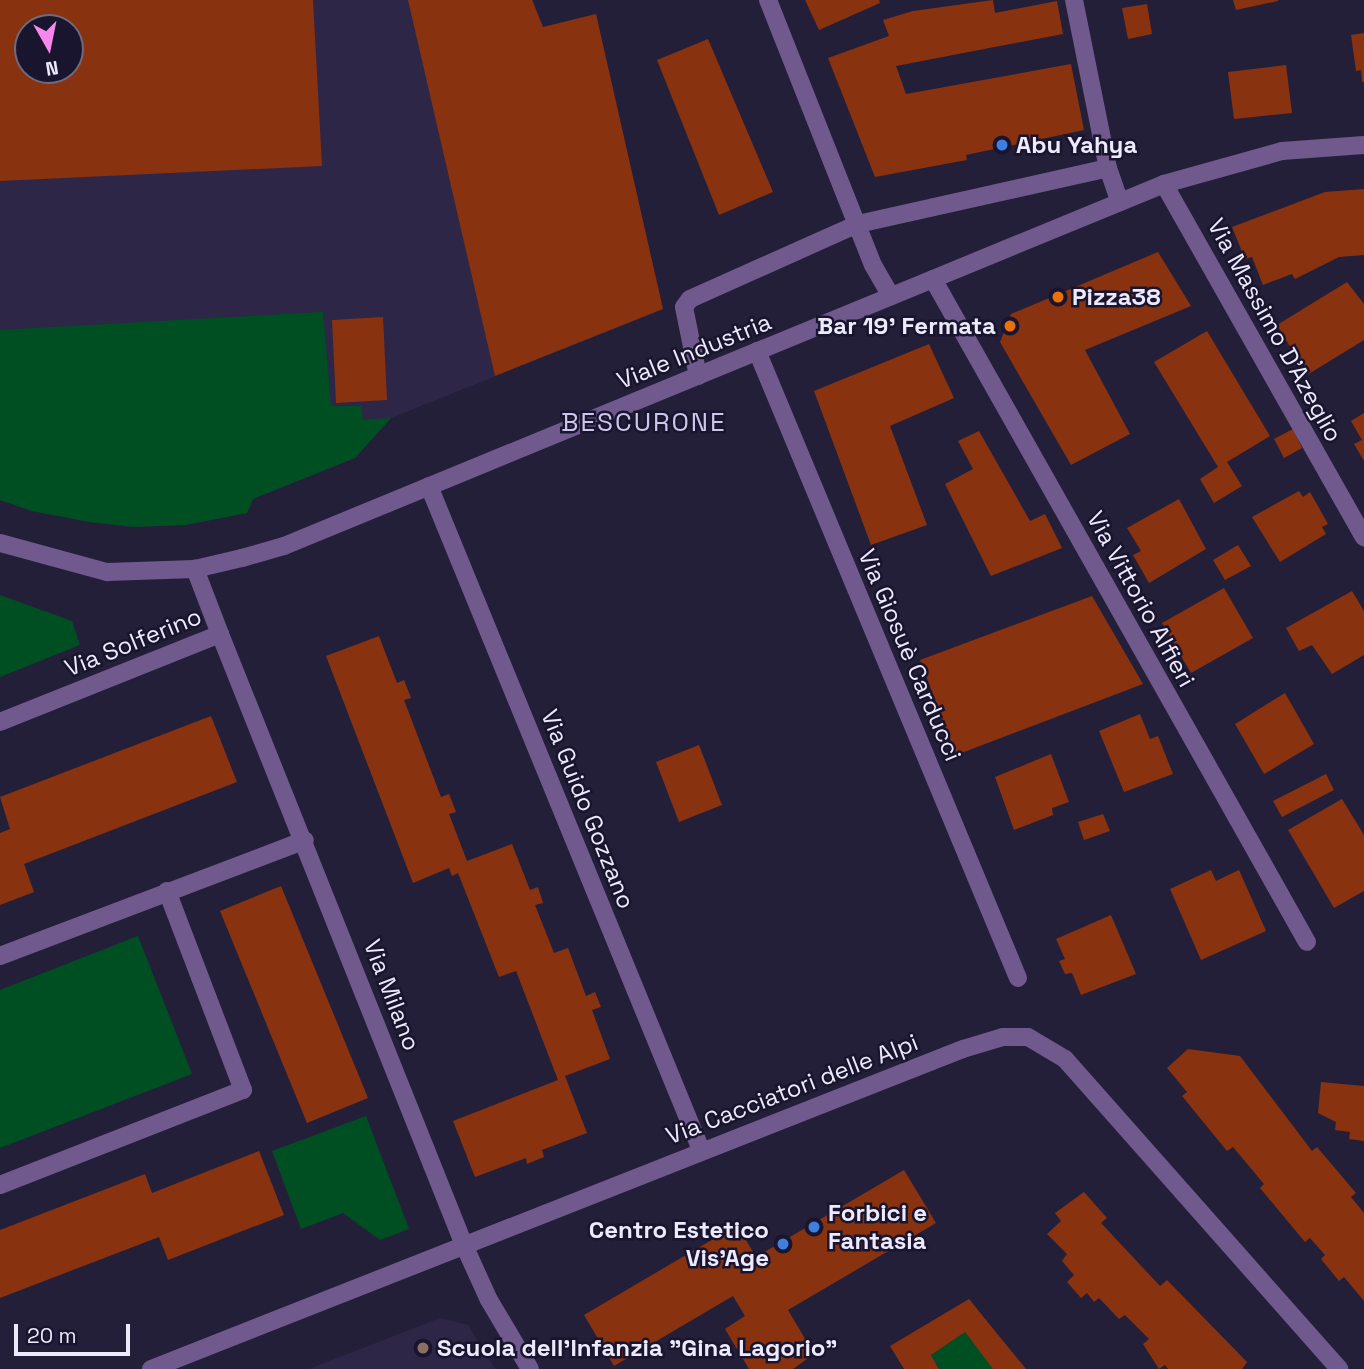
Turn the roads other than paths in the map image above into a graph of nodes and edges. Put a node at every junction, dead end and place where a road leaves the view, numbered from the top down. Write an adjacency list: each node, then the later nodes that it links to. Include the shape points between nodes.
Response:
1 (768, 0): 7 (street)
2 (1074, 0): 4 (street)
3 (1364, 145): 5 (street, Viale Industria, via 1282,151)
4 (1108, 168): 6 (street); 7 (street)
5 (1164, 184): 6 (street, Viale Industria); 13 (street, Via Massimo D'Azeglio)
6 (1121, 202): 8 (street, Viale Industria)
7 (858, 225): 9 (street); 11 (street, via 690,299 684,307)
8 (933, 279): 9 (street, Viale Industria); 20 (street, Via Vittorio Alfieri)
9 (891, 296): 10 (street, Viale Industria)
10 (757, 351): 11 (street, Viale Industria); 22 (street, Via Giosuè Carducci)
11 (698, 376): 12 (street, Viale Industria)
12 (429, 486): 15 (street, Viale Industria, via 284,546); 23 (street, Via Guido Gozzano)
13 (1364, 537)
14 (0, 542): 15 (street, Viale Industria, via 107,572)
15 (195, 569): 16 (street, Via Solferino)
16 (220, 634): 17 (street, Via Solferino); 18 (street, Via Milano)
17 (0, 722)
18 (305, 840): 19 (street); 25 (street, Via Milano)
19 (167, 891): 21 (street); 24 (street, via 243,1090)
20 (1307, 942)
21 (0, 956)
22 (1017, 978)
23 (701, 1150): 25 (street, Via Cacciatori delle Alpi); 28 (street, Via Cacciatori delle Alpi, via 963,1049 1003,1037 1028,1037 1065,1059)
24 (0, 1185)
25 (464, 1245): 26 (street, Via Cacciatori delle Alpi); 27 (street, Via Milano, via 489,1300)
26 (151, 1369)
27 (530, 1369)
28 (1339, 1369)

